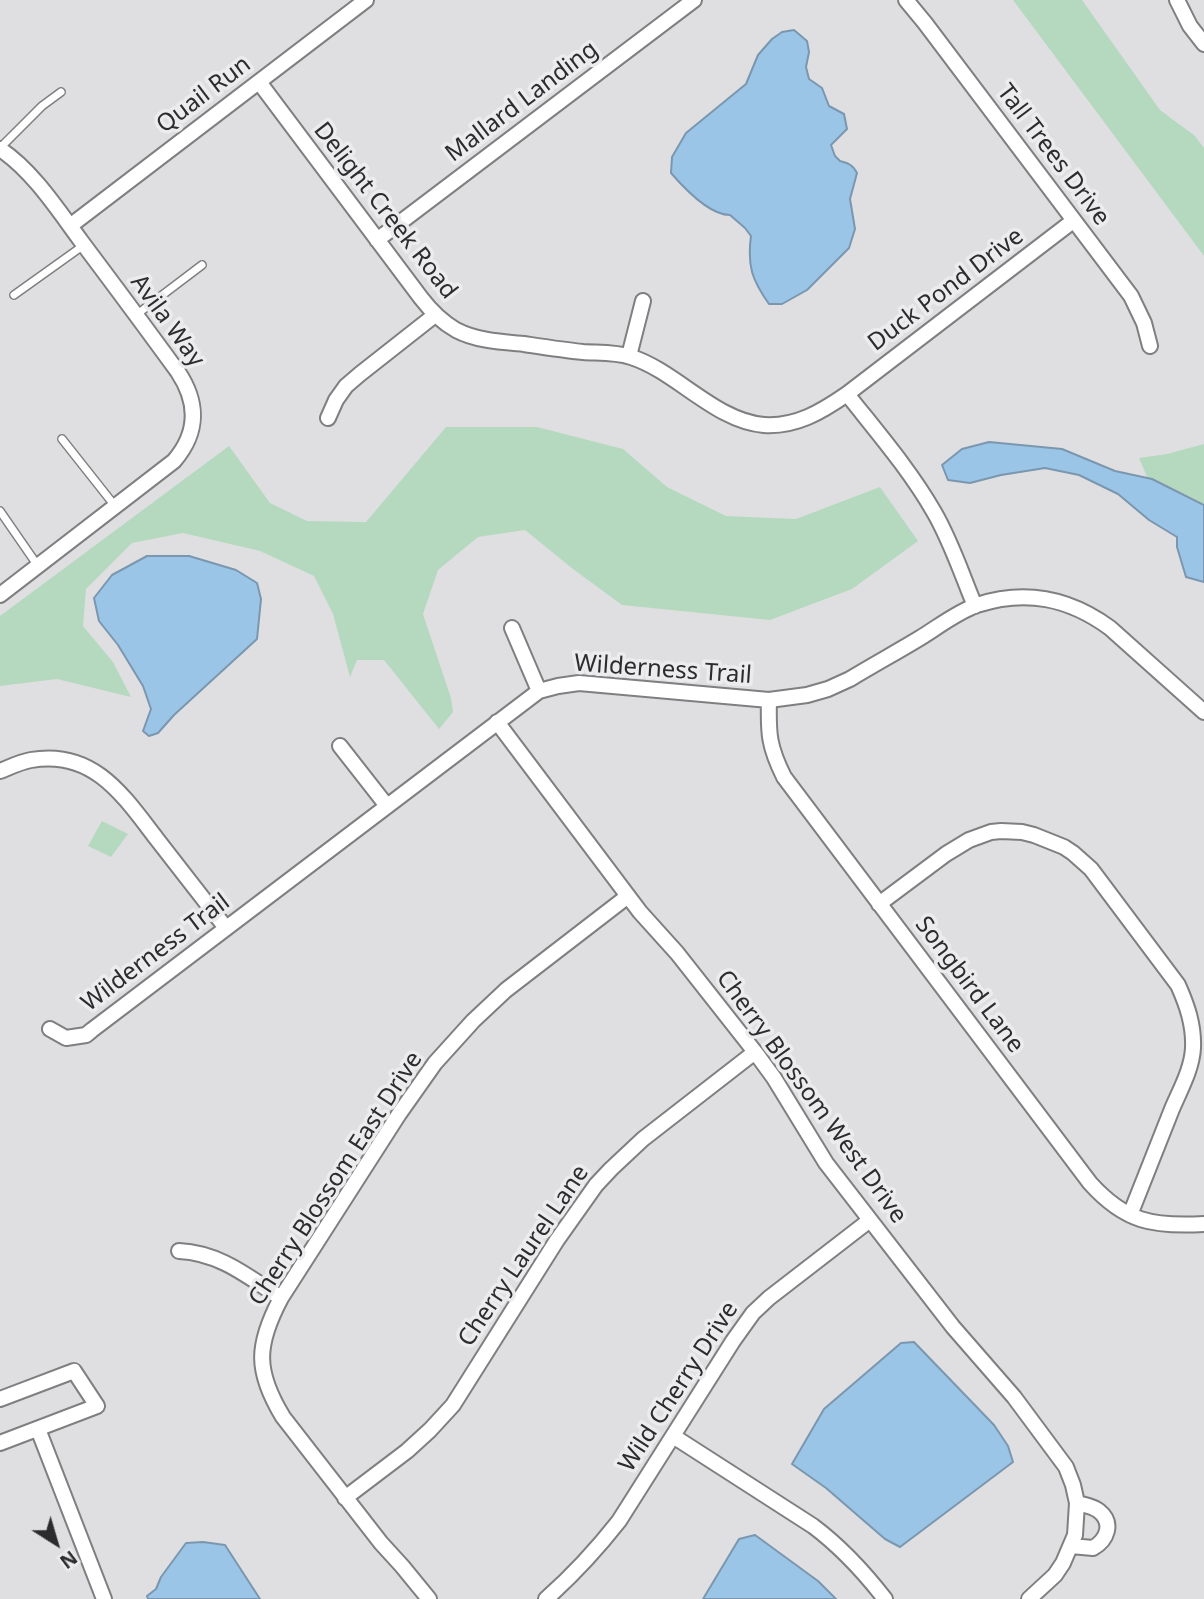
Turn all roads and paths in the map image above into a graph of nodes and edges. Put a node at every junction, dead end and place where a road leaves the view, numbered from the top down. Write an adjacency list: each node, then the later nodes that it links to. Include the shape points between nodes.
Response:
1 (366, 0): 6 (street, Quail Run)
2 (694, 0): 11 (street, Mallard Landing)
3 (905, 0): 9 (street, Tall Trees Drive)
4 (1177, 0): 5 (street)
5 (1204, 44)
6 (259, 82): 10 (street, Quail Run); 11 (street, Delight Creek Road)
7 (61, 92): 8 (lane)
8 (0, 148): 10 (street, Avila Way, via 28,173)
9 (1073, 221): 18 (street, Tall Trees Drive, via 1131,296); 20 (street, Duck Pond Drive)
10 (69, 226): 12 (street, Avila Way)
11 (377, 240): 17 (street, Delight Creek Road)
12 (84, 245): 14 (lane); 16 (street, Avila Way)
13 (202, 264): 16 (lane)
14 (14, 295)
15 (643, 301): 19 (street)
16 (136, 315): 23 (street, Avila Way, via 184,381 192,401 193,422 187,443 174,461)
17 (435, 315): 19 (street, Delight Creek Road, via 457,331 489,340); 21 (street, via 346,386)
18 (1150, 346)
19 (629, 356): 20 (street, Delight Creek Road, via 661,371 706,402 752,423 803,420)
20 (847, 394): 27 (street, via 934,512)
21 (328, 418)
22 (62, 439): 23 (lane)
23 (115, 507): 25 (street, Avila Way)
24 (0, 511): 25 (lane)
25 (38, 566): 26 (street, Avila Way)
26 (0, 595)
27 (975, 606): 30 (street, Wilderness Trail, via 850,679 807,695); 31 (street, Wilderness Trail, via 1024,597 1082,610 1110,628)
28 (512, 628): 29 (street)
29 (539, 691): 30 (street, Wilderness Trail, via 579,683); 32 (street, Wilderness Trail)
30 (769, 700): 37 (street, Songbird Lane, via 771,745 785,778)
31 (1204, 712)
32 (497, 722): 35 (street, Wilderness Trail); 36 (street, Cherry Blossom West Drive)
33 (340, 746): 35 (street)
34 (0, 771): 38 (street, via 30,760 51,759 98,773 120,792)
35 (387, 806): 38 (street, Wilderness Trail)
36 (628, 896): 40 (street, Cherry Blossom West Drive); 45 (street, Cherry Blossom East Drive, via 506,989 435,1063)
37 (879, 904): 41 (street, Songbird Lane, via 1090,1183); 41 (street, via 958,846 991,832 1043,837 1073,852 1091,869 1178,985 1192,1028 1190,1063)
38 (226, 928): 39 (street, Wilderness Trail, via 86,1035 66,1038)
39 (50, 1029)
40 (755, 1052): 42 (street, Cherry Blossom West Drive, via 826,1163); 50 (street, Cherry Laurel Lane, via 643,1139 596,1185 556,1240 453,1405 407,1451)
41 (1129, 1215): 43 (street, Songbird Lane, via 1165,1224)
42 (870, 1220): 48 (street, Wild Cherry Drive, via 753,1313); 51 (street, Cherry Blossom West Drive, via 1054,1450 1066,1467)
43 (1204, 1224)
44 (178, 1251): 45 (street, via 211,1256)
45 (281, 1298): 50 (street, Cherry Blossom East Drive, via 263,1343 262,1368 268,1389 283,1417)
46 (0, 1399): 47 (street, via 74,1371 97,1406)
47 (38, 1429): 49 (street); 53 (street)
48 (673, 1436): 55 (street, Wild Cherry Drive, via 619,1521); 56 (street, via 831,1539)
49 (0, 1443)
50 (345, 1498): 54 (street, Cherry Blossom East Drive)
51 (1077, 1503): 52 (street, Cherry Blossom West Drive); 52 (street, via 1100,1511 1108,1530 1093,1548)
52 (1070, 1546): 57 (street, Cherry Blossom West Drive, via 1055,1575)
53 (104, 1599)
54 (429, 1599)
55 (546, 1599)
56 (885, 1599)
57 (1029, 1599)

